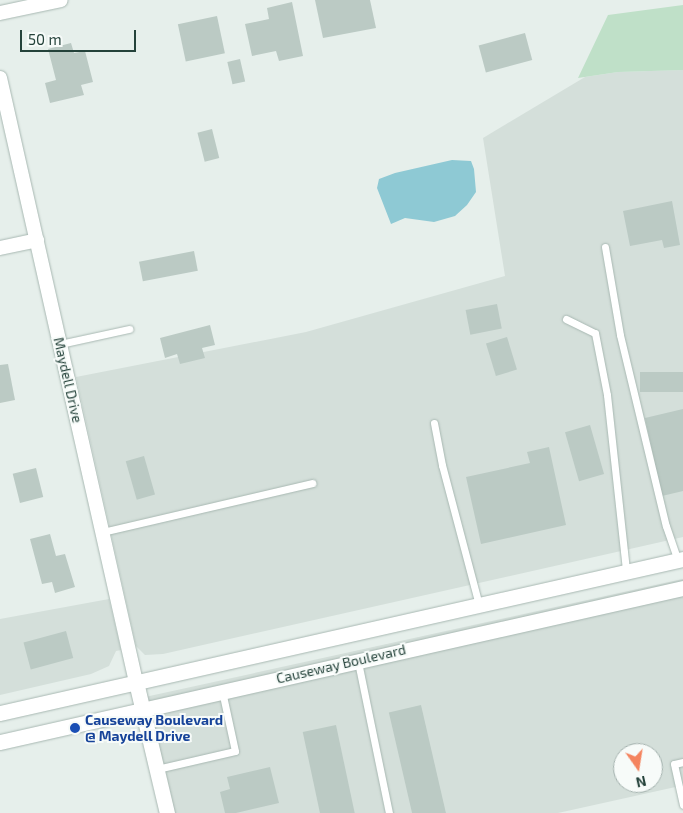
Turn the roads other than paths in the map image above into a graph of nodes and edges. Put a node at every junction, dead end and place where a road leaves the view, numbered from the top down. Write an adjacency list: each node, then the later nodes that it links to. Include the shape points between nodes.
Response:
1 (61, 0): 2 (street)
2 (0, 13)
3 (0, 78): 4 (street, Maydell Drive)
4 (37, 240): 6 (street); 9 (street, Maydell Drive)
5 (604, 246): 13 (lane, via 626,361 666,526)
6 (0, 248)
7 (566, 319): 14 (lane, via 596,334 607,395)
8 (129, 329): 9 (lane)
9 (60, 344): 12 (street, Maydell Drive)
10 (434, 423): 16 (lane)
11 (312, 483): 12 (lane)
12 (102, 532): 18 (street, Maydell Drive)
13 (680, 560): 14 (main road, Causeway Boulevard)
14 (626, 571): 16 (main road, Causeway Boulevard)
15 (683, 588): 17 (main road, Causeway Boulevard)
16 (479, 605): 18 (main road, Causeway Boulevard)
17 (357, 660): 19 (main road, Causeway Boulevard); 27 (lane)
18 (136, 682): 20 (main road); 21 (main road, Causeway Boulevard)
19 (222, 691): 20 (main road, Causeway Boulevard); 24 (lane, via 235,751)
20 (143, 709): 22 (main road, Causeway Boulevard); 24 (main road)
21 (0, 713)
22 (0, 742)
23 (683, 762): 25 (lane, via 674,764)
24 (157, 769): 26 (main road)
25 (683, 805)
26 (167, 813)
27 (389, 813)

